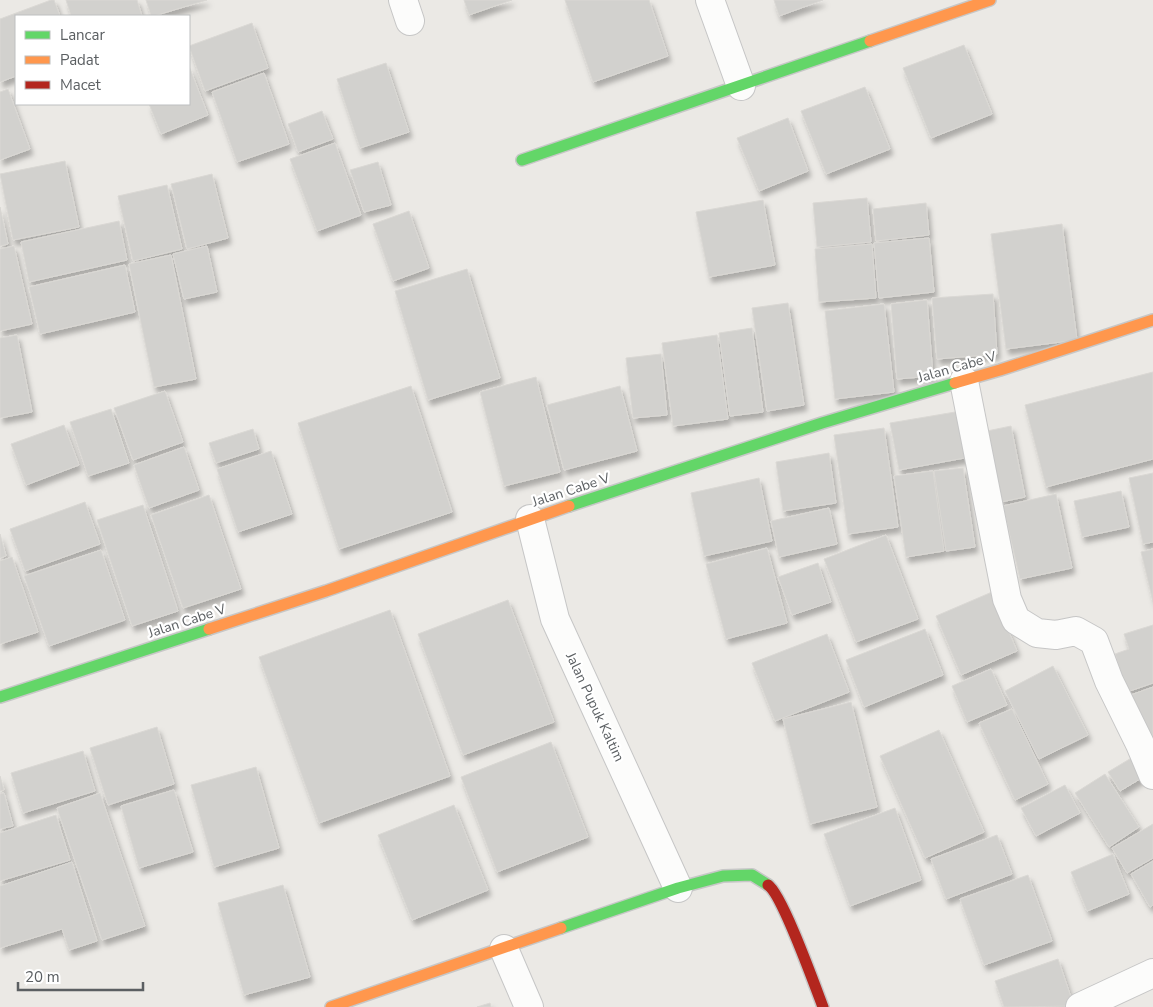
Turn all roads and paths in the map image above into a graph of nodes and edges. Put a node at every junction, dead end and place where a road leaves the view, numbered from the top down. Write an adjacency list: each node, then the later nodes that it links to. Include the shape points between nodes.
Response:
1 (710, 0): 3 (street)
2 (990, 0): 3 (street)
3 (740, 86): 4 (street)
4 (522, 160)
5 (1153, 320): 6 (street, Jalan Cabe V)
6 (964, 381): 7 (street, Jalan Cabe V, via 822,423); 9 (street, via 1007,599 1016,620 1037,633 1056,635 1076,631 1094,641)
7 (530, 520): 8 (street, Jalan Cabe V, via 326,591); 10 (street, Jalan Pupuk Kaltim, via 555,619)
8 (0, 697)
9 (1153, 775)
10 (678, 888): 11 (street); 15 (street, via 724,876 752,874 774,888)
11 (504, 949): 13 (street); 14 (street)
12 (1153, 973): 16 (street)
13 (331, 1007)
14 (529, 1007)
15 (823, 1007)
16 (1080, 1007)

